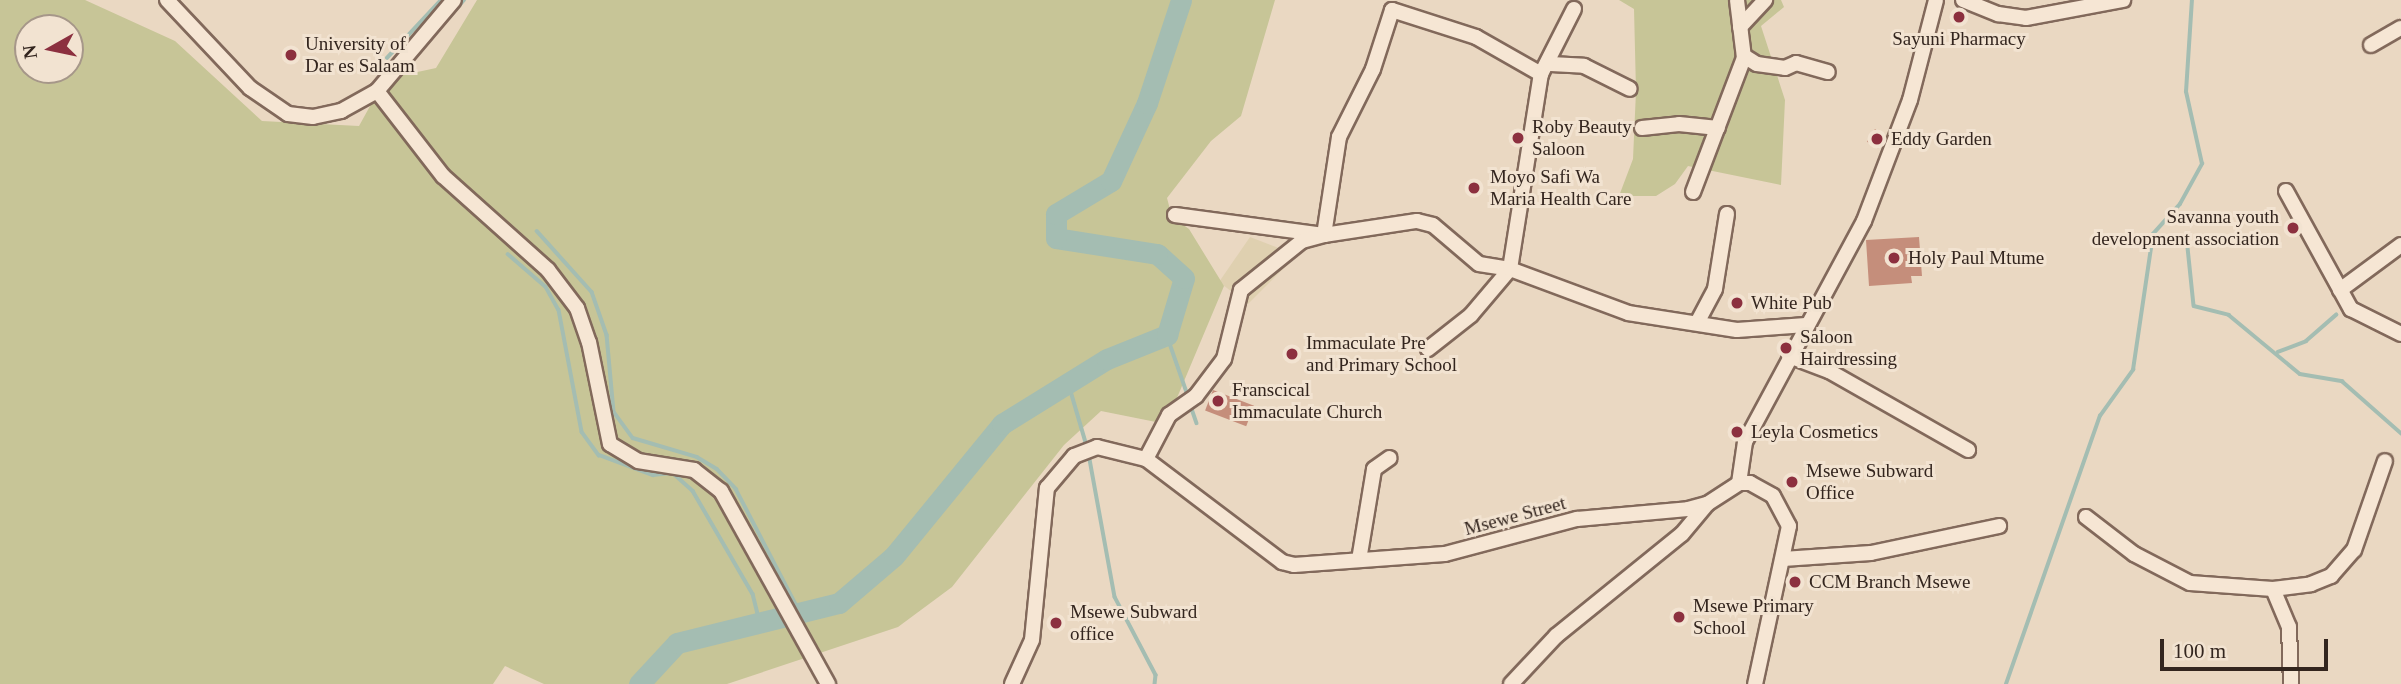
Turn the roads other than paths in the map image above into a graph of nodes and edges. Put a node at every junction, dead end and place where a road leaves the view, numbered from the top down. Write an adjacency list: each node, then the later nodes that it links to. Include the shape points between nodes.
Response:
1 (167, 0): 17 (street, via 250,88 288,114 335,113)
2 (454, 0): 17 (street)
3 (1737, 0): 10 (street)
4 (1765, 0): 10 (street)
5 (1936, 0): 29 (street, via 1910,100 1864,221)
6 (1963, 0): 7 (street, via 1998,14 2026,18)
7 (2123, 0)
8 (1393, 5): 14 (street); 24 (street, via 1373,69 1339,137)
9 (1574, 9): 14 (street)
10 (1740, 27): 13 (street)
11 (2401, 28): 12 (street)
12 (2371, 45)
13 (1744, 56): 15 (street, via 1758,65 1785,68 1796,63); 19 (street)
14 (1546, 69): 16 (street, via 1594,69); 26 (street)
15 (1828, 72)
16 (1630, 89)
17 (377, 92): 44 (street, via 443,176 548,270 577,308 589,342 610,444 622,455 694,470 709,480 774,584)
18 (1642, 128): 19 (street, via 1676,124)
19 (1718, 128): 21 (street)
20 (2286, 191): 27 (street)
21 (1693, 192)
22 (1727, 214): 28 (street, via 1715,289)
23 (1175, 215): 24 (street)
24 (1324, 235): 26 (street, via 1417,222 1433,225 1465,258); 35 (street, via 1302,241 1241,290 1224,359 1196,396 1169,415)
25 (2401, 245): 27 (street)
26 (1510, 269): 28 (street, via 1628,313); 31 (street, via 1471,315)
27 (2340, 290): 30 (street, via 2360,317)
28 (1697, 323): 29 (street, via 1737,330)
29 (1806, 325): 32 (street)
30 (2401, 334)
31 (1429, 349)
32 (1789, 356): 33 (street, via 1829,371); 37 (street, via 1741,450)
33 (1968, 450)
34 (1390, 458): 42 (street, via 1374,469)
35 (1146, 459): 42 (street, Msewe Street, via 1282,562); 45 (street, Msewe Street, via 1097,447 1074,456 1054,474 1042,503 1032,640)
36 (2385, 461): 43 (street, via 2354,550 2340,568 2311,584)
37 (1739, 483): 38 (street, Msewe Street); 41 (street, via 1773,496 1785,511 1789,526)
38 (1707, 504): 42 (street, Msewe Street, via 1577,519 1445,554); 46 (street, via 1682,534 1556,636)
39 (2086, 517): 43 (street, via 2134,554 2190,583)
40 (1999, 526): 41 (street, via 1871,553)
41 (1783, 559): 47 (street)
42 (1359, 560)
43 (2273, 589): 48 (street, via 2289,626)
44 (828, 684)
45 (1012, 684)
46 (1511, 684)
47 (1755, 684)
48 (2291, 684)

